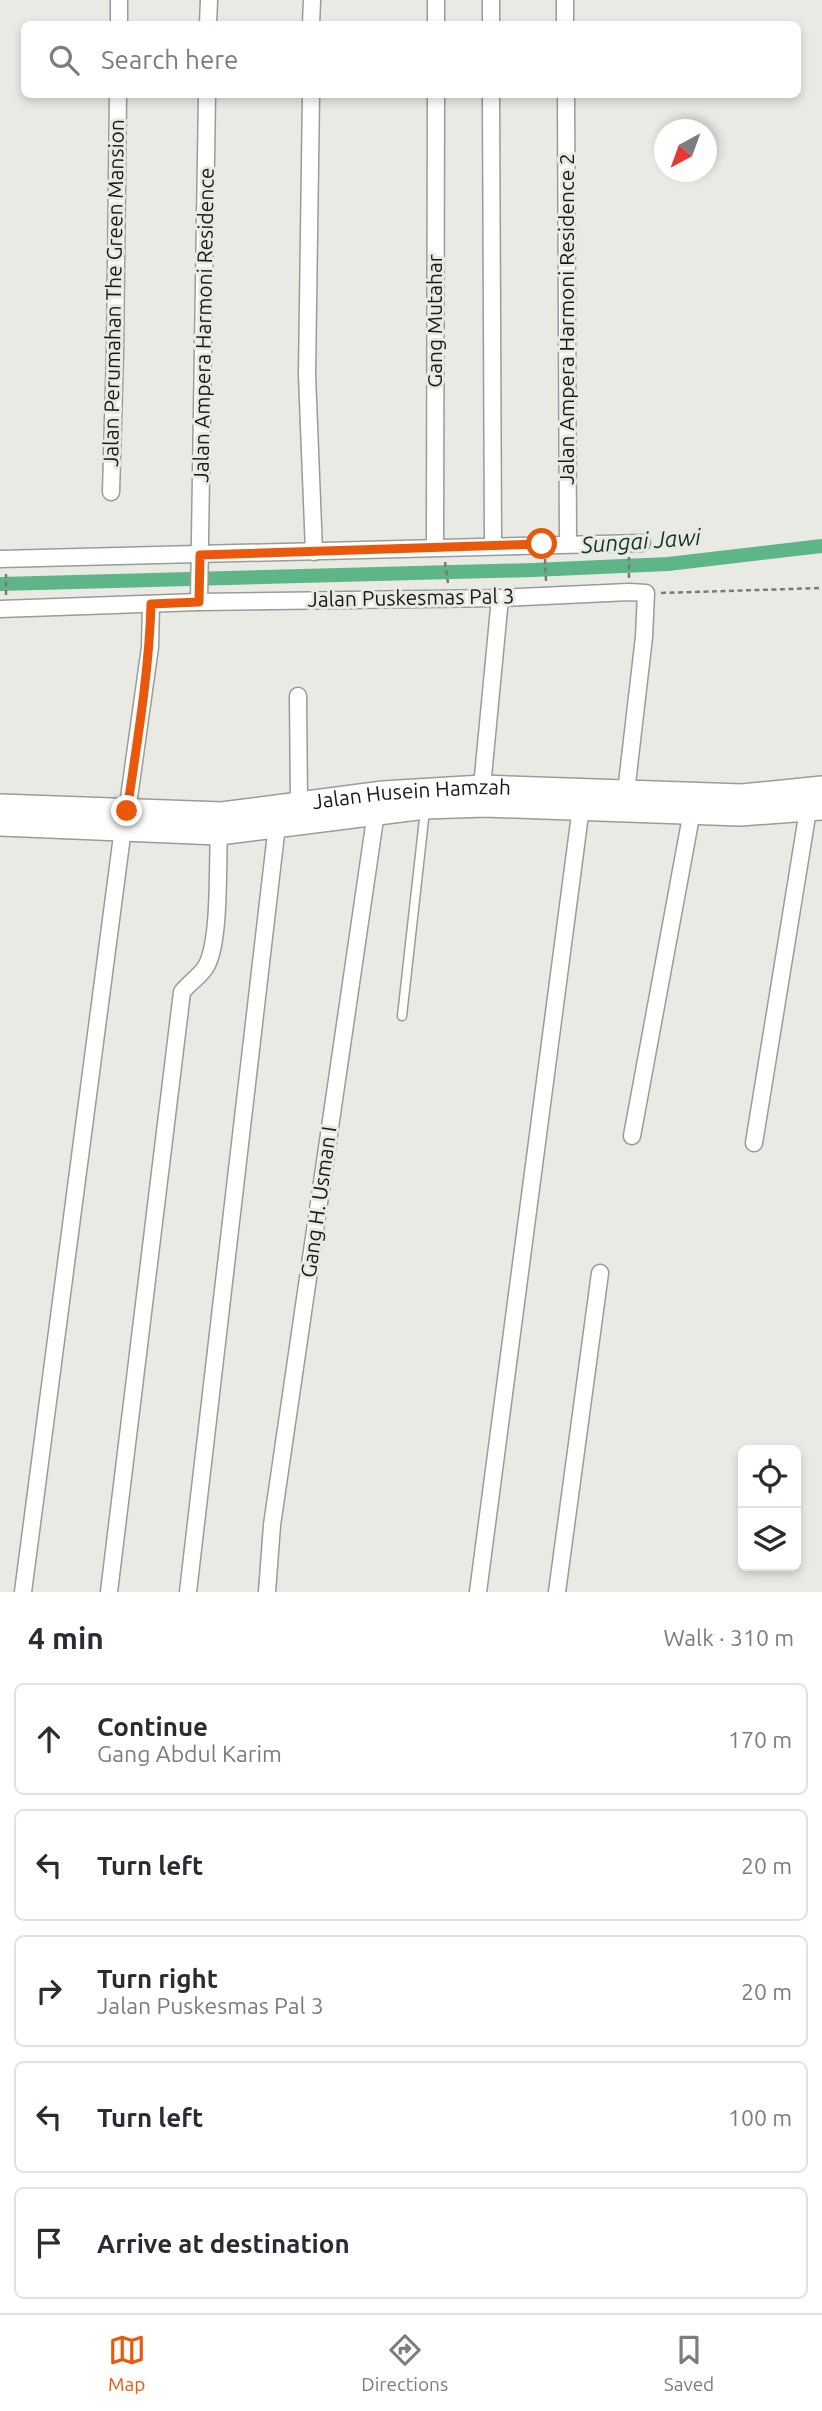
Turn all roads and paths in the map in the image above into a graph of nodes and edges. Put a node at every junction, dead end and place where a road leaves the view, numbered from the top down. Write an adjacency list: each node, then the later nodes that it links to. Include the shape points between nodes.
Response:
1 (119, 0): 7 (street)
2 (209, 0): 8 (street)
3 (312, 0): 9 (street)
4 (436, 0): 10 (street)
5 (491, 0): 11 (street)
6 (565, 0): 12 (street)
7 (119, 21)
8 (208, 21)
9 (311, 21)
10 (436, 21)
11 (491, 21)
12 (565, 21)
13 (118, 98): 19 (street, Jalan Perumahan The Green Mansion)
14 (207, 98): 25 (street, Jalan Ampera Harmoni Residence)
15 (310, 98): 24 (street, via 307,375)
16 (436, 98): 22 (street, Gang Mutahar)
17 (491, 98): 21 (street)
18 (566, 98): 20 (street, Jalan Ampera Harmoni Residence 2)
19 (111, 492)
20 (568, 544): 21 (street); 23 (street)
21 (493, 545): 22 (street)
22 (435, 547): 24 (street)
23 (636, 547): 29 (path)
24 (314, 552): 25 (street)
25 (201, 559): 28 (street); 35 (street, Jalan Ampera Harmoni Residence)
26 (545, 559): 30 (path)
27 (445, 563): 31 (path)
28 (3, 566): 33 (path)
29 (629, 579)
30 (546, 580)
31 (448, 584)
32 (822, 588): 34 (path)
33 (6, 593)
34 (646, 593): 36 (street, Jalan Puskesmas Pal 3); 42 (street)
35 (200, 597): 36 (street, Jalan Puskesmas Pal 3); 37 (street, Jalan Puskesmas Pal 3)
36 (500, 598): 40 (street)
37 (151, 604): 38 (street, Jalan Puskesmas Pal 3); 50 (street, via 149,660)
38 (0, 609)
39 (298, 696): 43 (street)
40 (482, 787): 42 (street, Jalan Husein Hamzah); 43 (street, Jalan Husein Hamzah, via 383,793)
41 (822, 788): 42 (street, Jalan Husein Hamzah, via 742,796)
42 (626, 792)
43 (299, 805): 50 (street, Jalan Husein Hamzah)
44 (0, 806): 50 (street, Jalan Husein Hamzah)
45 (425, 807): 46 (street, Jalan Husein Hamzah); 49 (street, Jalan Husein Hamzah); 54 (lane)
46 (581, 807): 48 (street, Jalan Husein Hamzah); 62 (street)
47 (815, 809): 48 (street, Jalan Husein Hamzah, via 740,814); 56 (street)
48 (692, 811): 55 (street)
49 (376, 812): 52 (street, Jalan Husein Hamzah); 61 (street, Gang H. Usman I, via 272,1525)
50 (125, 820): 51 (street, Jalan Husein Hamzah); 53 (street, Jalan Husein Hamzah); 58 (street)
51 (0, 824)
52 (277, 825): 53 (street, Jalan Husein Hamzah); 60 (street)
53 (219, 832): 59 (street, via 211,955 205,969 182,992)
54 (402, 1016)
55 (632, 1136)
56 (754, 1143)
57 (600, 1273): 63 (street)
58 (23, 1592)
59 (109, 1592)
60 (188, 1592)
61 (267, 1592)
62 (478, 1592)
63 (557, 1592)

